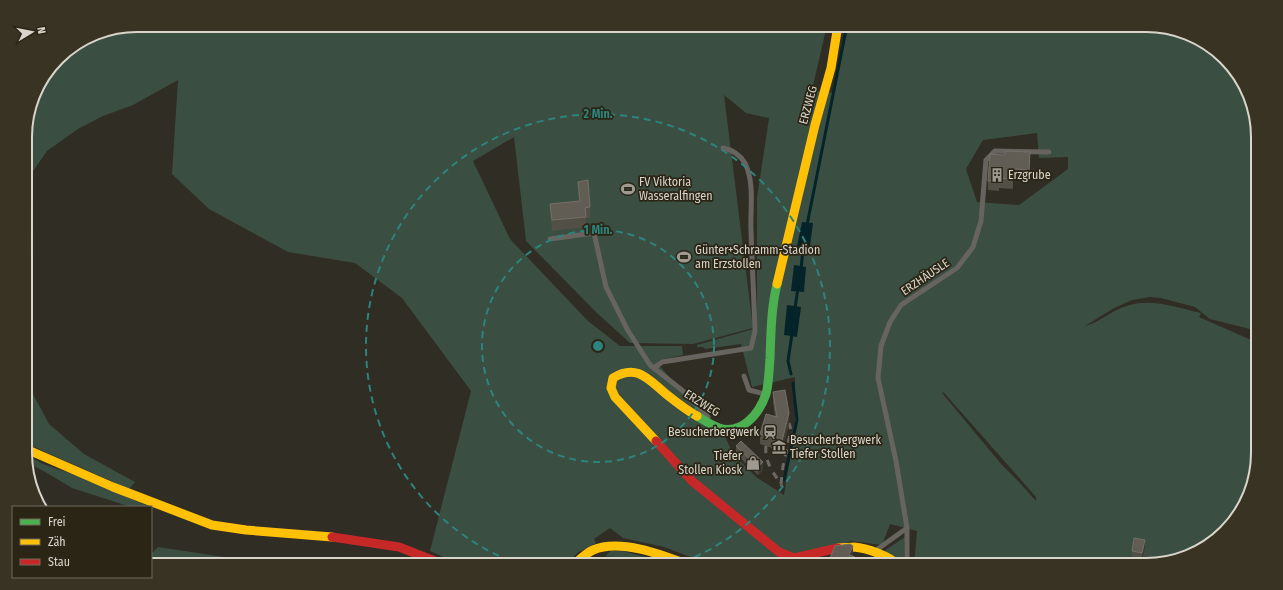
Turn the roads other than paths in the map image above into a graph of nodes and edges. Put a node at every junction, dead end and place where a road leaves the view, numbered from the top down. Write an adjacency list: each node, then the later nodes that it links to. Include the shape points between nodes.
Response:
1 (837, 32): 7 (street, ERZWEG, via 831,68 773,302 770,374)
2 (723, 148): 5 (lane, via 740,156 750,177 755,331 751,348 662,362)
3 (1049, 152): 10 (lane, ERZHÄUSLE, via 995,152 986,160 981,220 973,248 957,268 901,305 885,334 881,346 878,378 896,460)
4 (550, 239): 5 (lane, via 594,233 606,287 627,329)
5 (654, 368): 8 (lane, via 683,391)
6 (744, 376): 7 (lane, via 749,390)
7 (766, 394): 8 (street, ERZWEG, via 758,412 744,426 731,429)
8 (714, 425): 15 (street, ERZWEG, via 696,416 644,376 634,372 621,373 613,378 611,388 615,397 692,481 763,540)
9 (32, 452): 12 (street, via 113,487 212,525 338,537 399,547)
10 (907, 528): 11 (lane); 18 (lane, ERZHÄUSLE)
11 (874, 552): 16 (street, ERZWEG, via 854,547 838,548); 17 (street, ERZWEG)
12 (427, 558)
13 (580, 558): 14 (street, via 601,547 619,546)
14 (672, 558)
15 (792, 558)
16 (803, 558)
17 (887, 558)
18 (907, 558)

